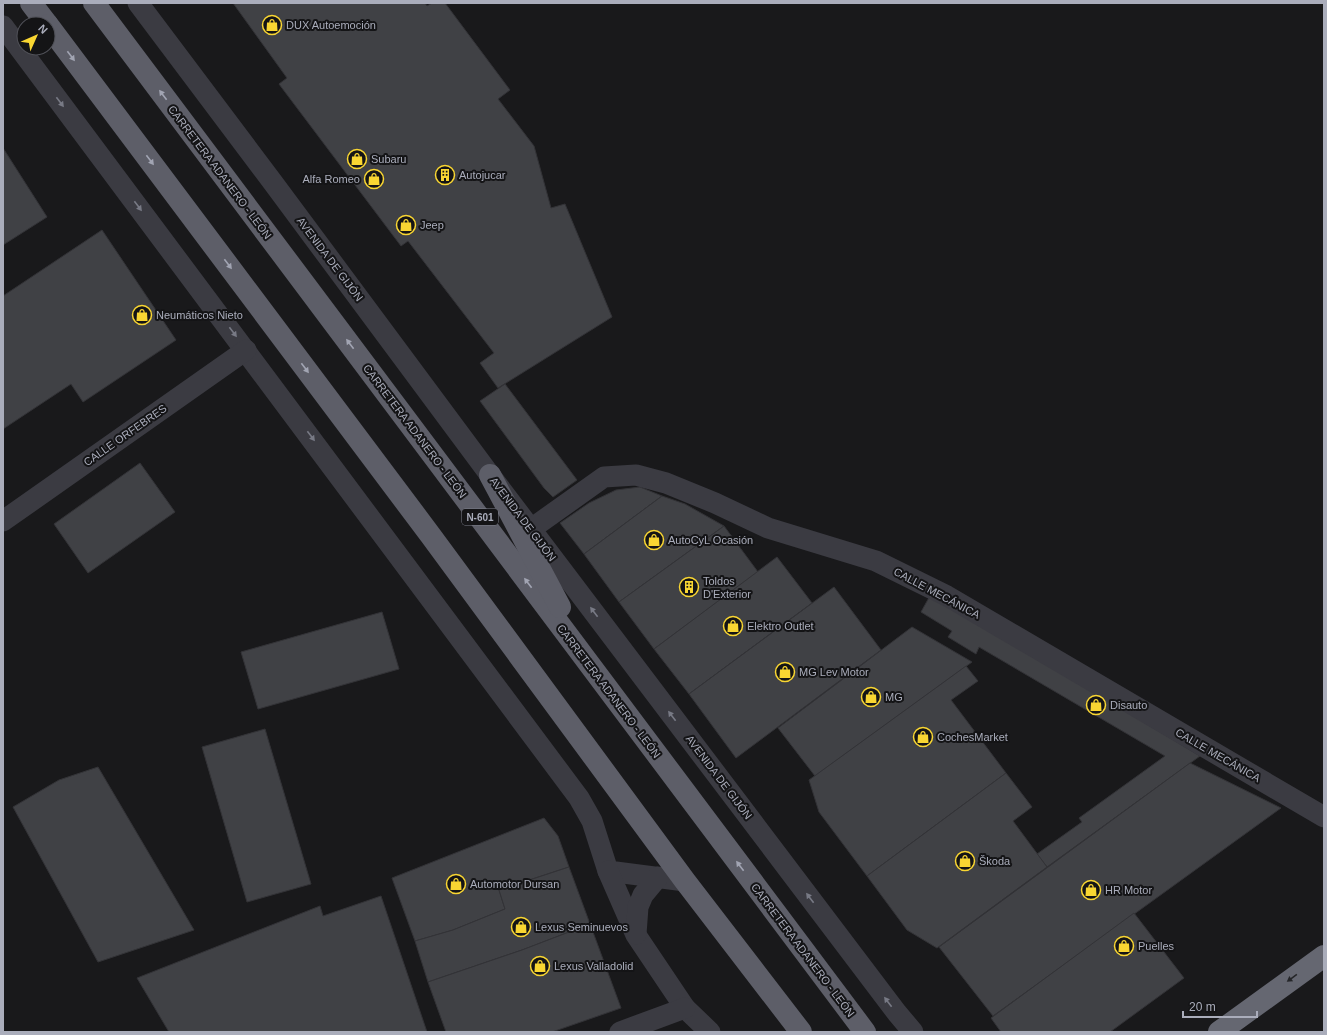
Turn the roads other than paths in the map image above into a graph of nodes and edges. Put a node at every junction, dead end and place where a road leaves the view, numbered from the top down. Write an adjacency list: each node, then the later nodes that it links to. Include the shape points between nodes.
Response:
1 (31, 3): 4 (highway)
2 (94, 3): 11 (highway, CARRETERA ADANERO - LEÓN / N-601, one-way to 2)
3 (138, 3): 8 (street, AVENIDA DE GIJÓN)
4 (41, 16)
5 (3, 26): 7 (street, one-way to 7)
6 (56, 36): 15 (highway, one-way to 15)
7 (246, 350): 9 (street, CALLE ORFEBRES); 13 (street, one-way to 13, via 580,798 592,821)
8 (490, 475): 10 (street, AVENIDA DE GIJÓN); 11 (highway)
9 (3, 521)
10 (531, 529): 12 (street, CALLE MECÁNICA, via 604,477 636,475 666,483 768,528 876,561 947,596); 23 (street, AVENIDA DE GIJÓN, one-way to 10)
11 (593, 670): 22 (highway, CARRETERA ADANERO - LEÓN / N-601, one-way to 11)
12 (1324, 817)
13 (608, 872): 14 (street); 16 (street)
14 (658, 878): 15 (street); 16 (street, via 638,907)
15 (686, 880): 21 (highway)
16 (636, 935): 18 (street)
17 (1324, 956): 24 (highway, one-way to 24)
18 (685, 1008): 19 (street); 20 (street)
19 (620, 1032)
20 (710, 1032)
21 (801, 1032)
22 (865, 1032)
23 (913, 1032)
24 (1219, 1032)

